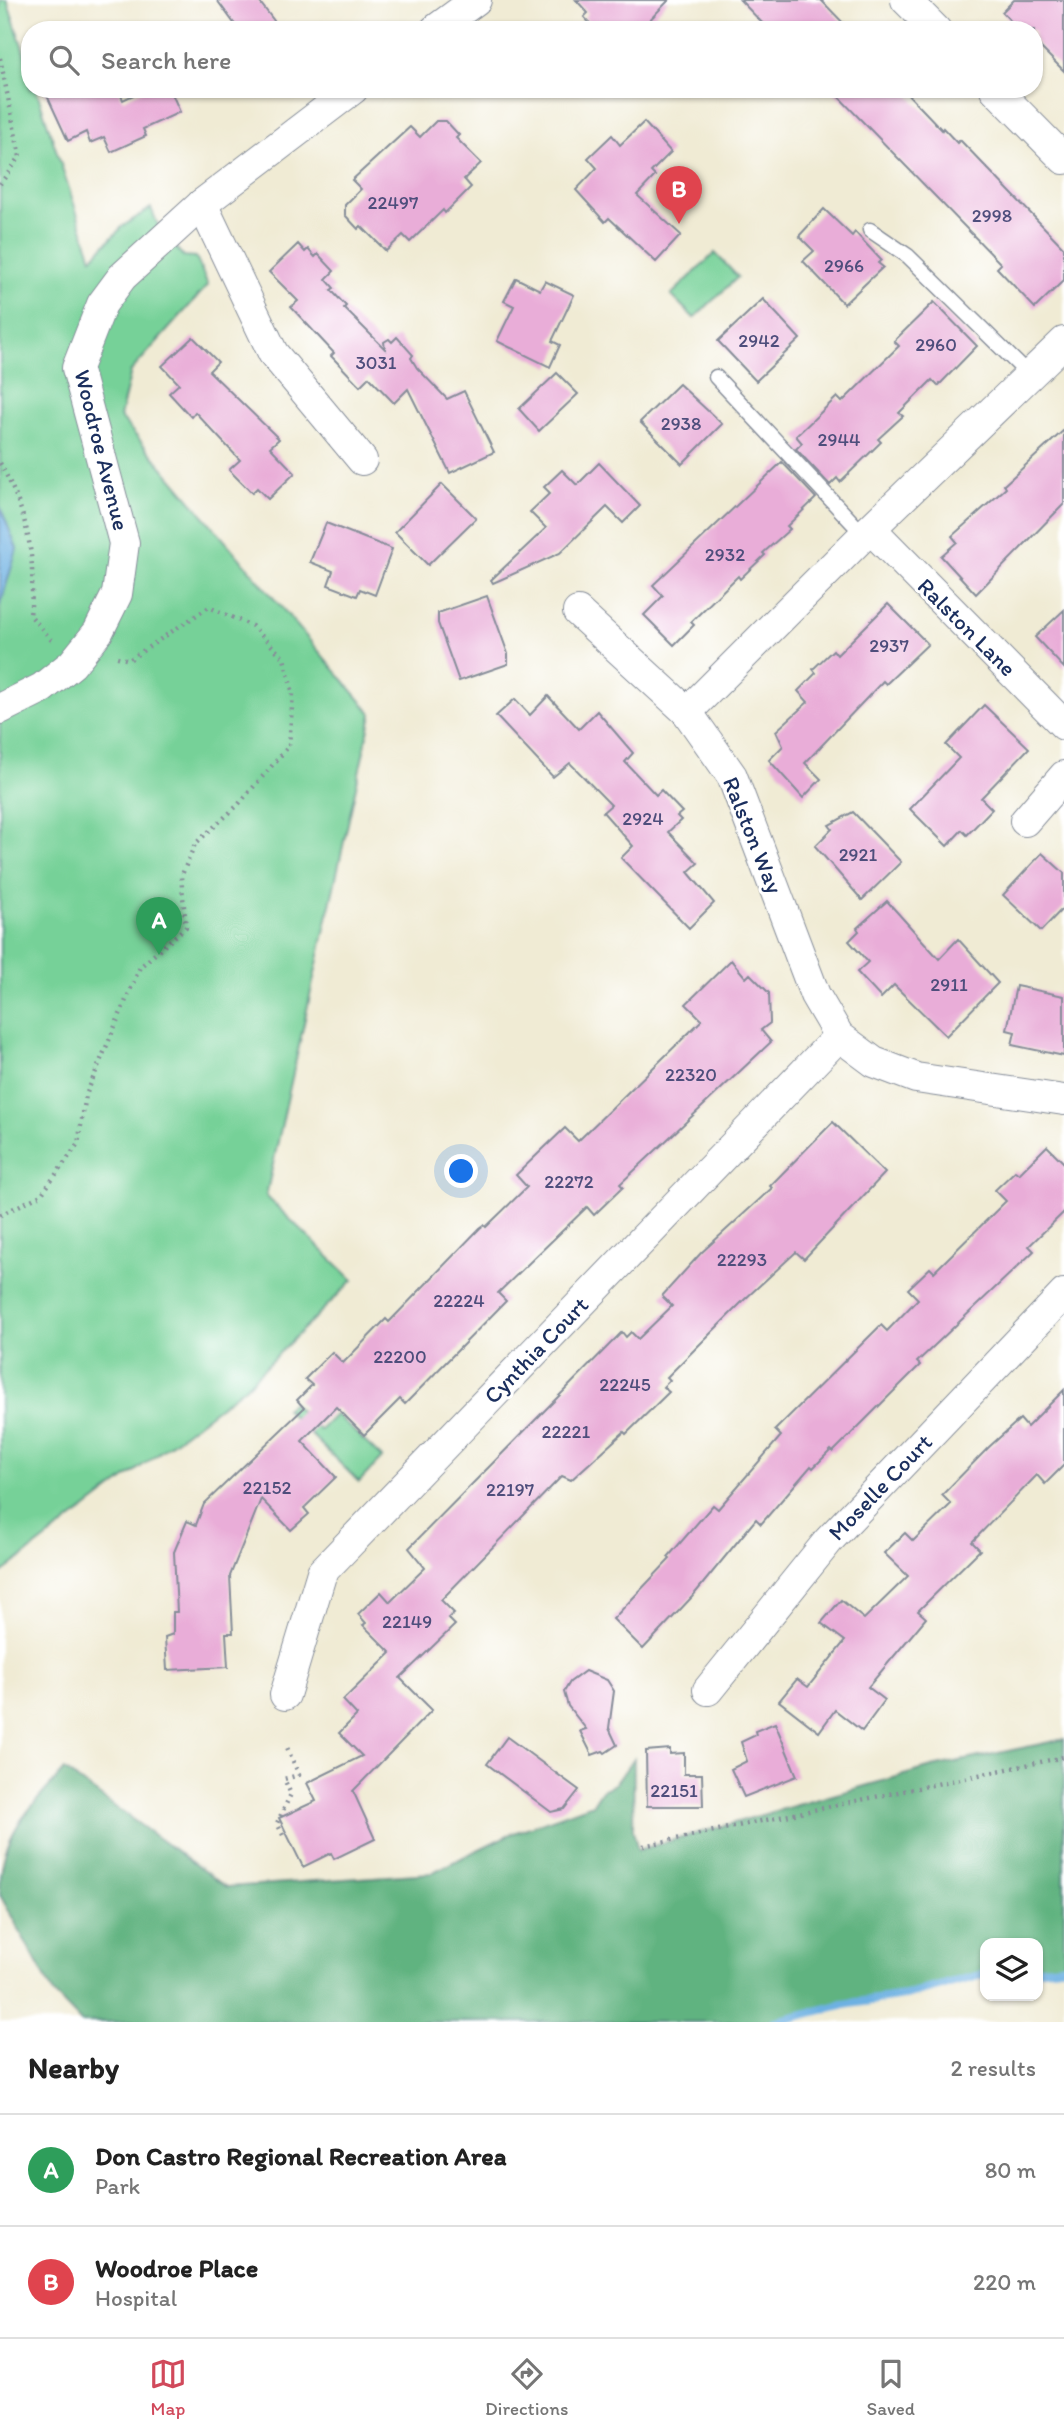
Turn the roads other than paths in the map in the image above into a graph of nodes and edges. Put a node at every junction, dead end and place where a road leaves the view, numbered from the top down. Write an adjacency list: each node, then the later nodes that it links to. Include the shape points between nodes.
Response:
1 (477, 0): 3 (street)
2 (906, 0): 4 (street)
3 (448, 21)
4 (927, 21)
5 (341, 98): 8 (street, Woodroe Avenue)
6 (1004, 98): 7 (street)
7 (1064, 159)
8 (202, 204): 13 (street, via 273,353); 16 (street, Woodroe Avenue, via 122,277 102,304 77,368 124,543 117,594 86,648 41,688)
9 (870, 230): 11 (lane, via 908,256)
10 (1064, 342): 11 (street)
11 (1029, 375): 14 (street)
12 (716, 377): 14 (lane)
13 (362, 460)
14 (867, 532): 17 (street); 18 (street, Ralston Lane)
15 (578, 612): 17 (street, Ralston Way)
16 (0, 709)
17 (687, 712): 21 (street, Ralston Way, via 732,776 815,995)
18 (1064, 725)
19 (1064, 776): 20 (street)
20 (1025, 821)
21 (839, 1036): 22 (street, Ralston Way, via 874,1062 916,1078); 25 (street, Cynthia Court, via 322,1572)
22 (1064, 1100)
23 (1064, 1294): 24 (street, Moselle Court, via 830,1540)
24 (708, 1690)
25 (285, 1695)

